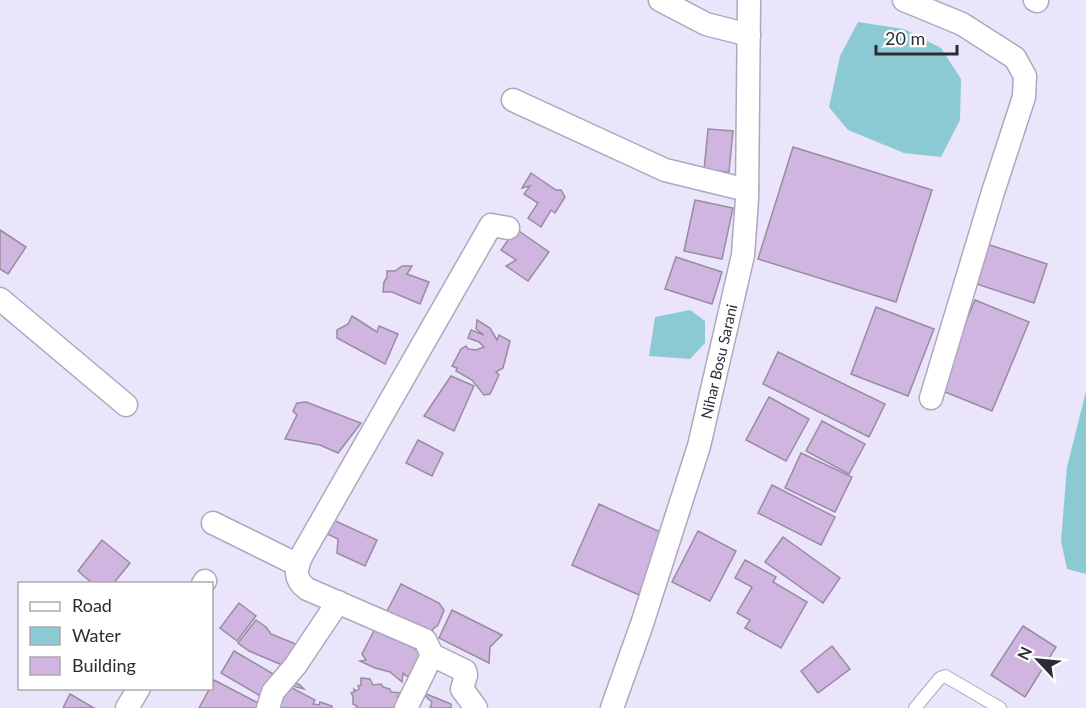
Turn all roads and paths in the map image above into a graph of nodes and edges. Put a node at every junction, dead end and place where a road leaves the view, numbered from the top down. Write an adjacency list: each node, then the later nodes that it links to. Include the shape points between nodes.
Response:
1 (660, 0): 4 (street, via 706,24)
2 (749, 0): 4 (street, Nihar Bosu Sarani)
3 (904, 0): 9 (street, via 962,24 1015,57 1025,76 1024,97)
4 (749, 35): 6 (street, Nihar Bosu Sarani)
5 (513, 100): 6 (street, via 665,170)
6 (747, 190): 20 (street, Nihar Bosu Sarani, via 743,255 699,446)
7 (508, 228): 12 (street, via 491,225)
8 (0, 299): 10 (street)
9 (931, 398)
10 (126, 405)
11 (213, 523): 12 (street)
12 (298, 565): 13 (street, via 299,583)
13 (338, 602): 14 (street, via 425,640); 17 (street, via 273,692)
14 (432, 655): 18 (street); 19 (street, via 465,671 462,689)
15 (138, 690): 16 (street)
16 (127, 708)
17 (268, 708)
18 (406, 708)
19 (476, 708)
20 (612, 708)
21 (915, 708): 22 (lane, via 945,676)
22 (1000, 708)

